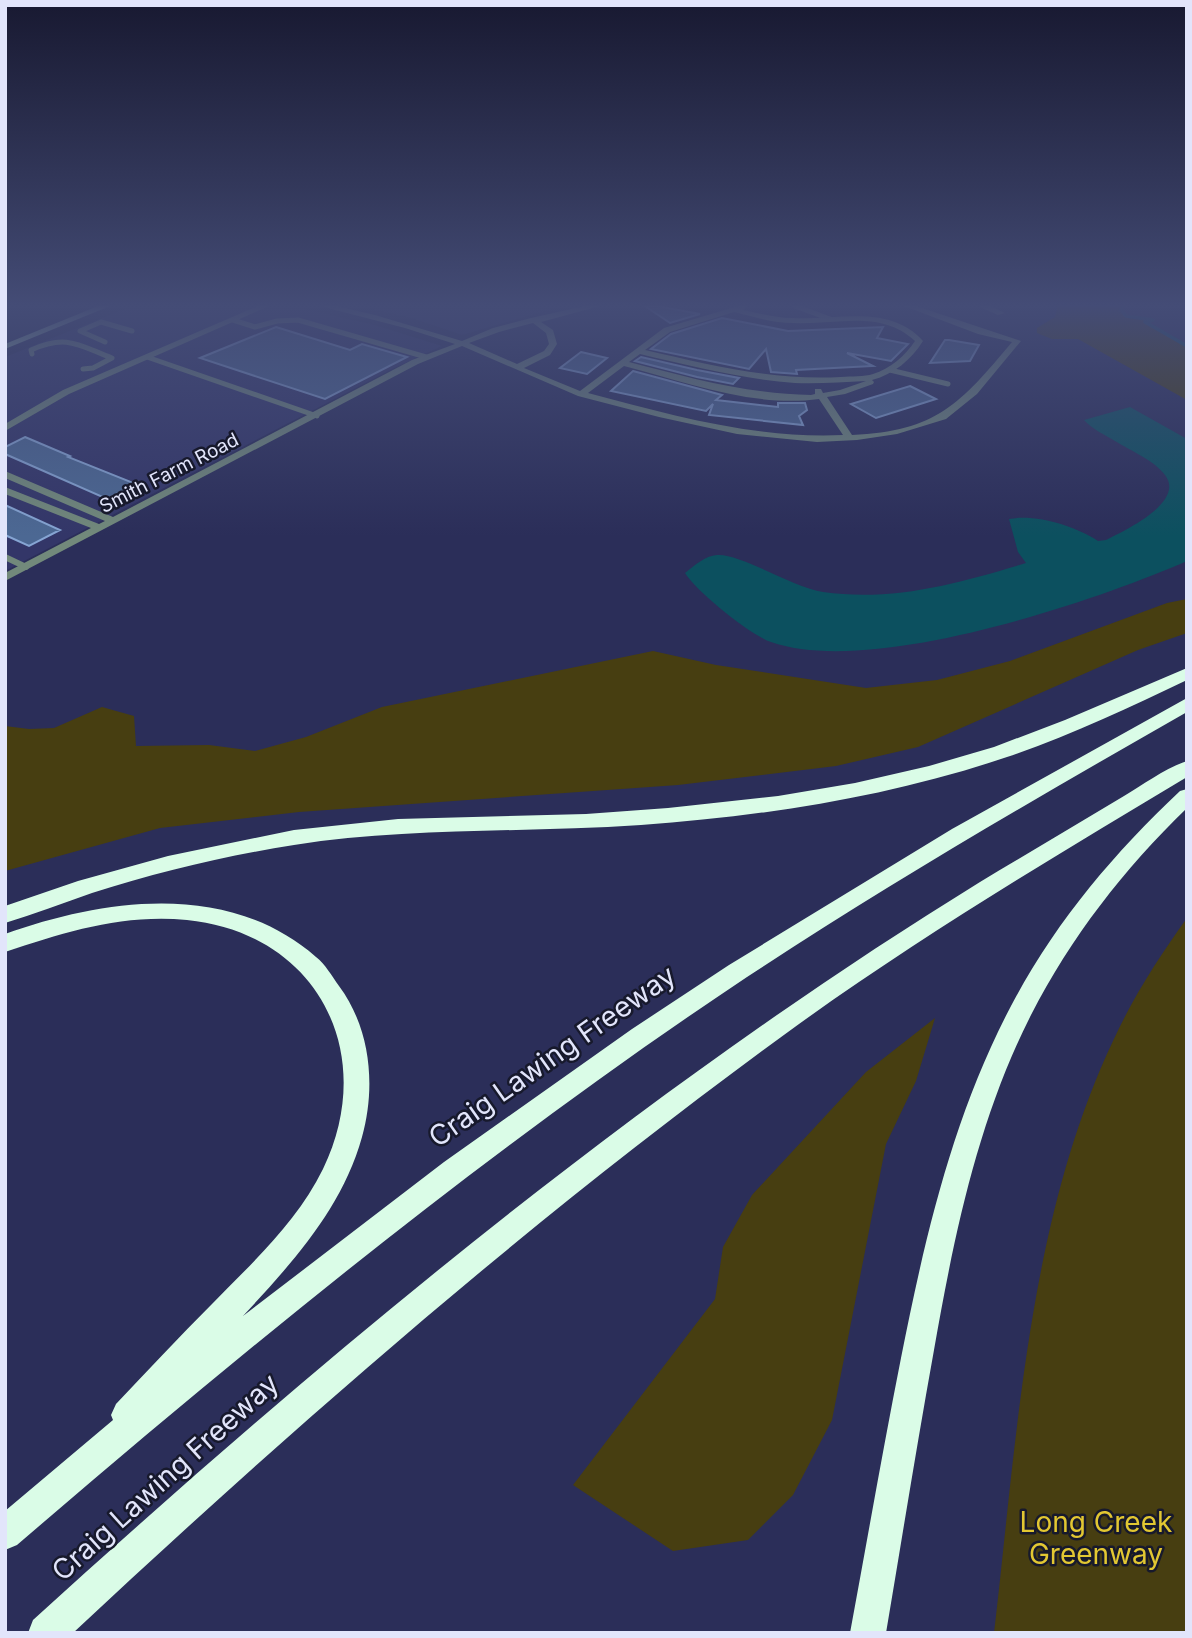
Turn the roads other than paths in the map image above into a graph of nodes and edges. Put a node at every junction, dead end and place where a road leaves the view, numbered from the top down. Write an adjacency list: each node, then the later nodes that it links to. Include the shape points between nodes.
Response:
1 (88, 382): 15 (street)
2 (222, 382): 14 (lane)
3 (378, 382): 14 (street, Smith Farm Road)
4 (548, 382): 12 (street)
5 (596, 382): 12 (street)
6 (705, 382): 13 (street, via 763,396)
7 (813, 382): 13 (street)
8 (870, 382): 13 (street)
9 (942, 382): 11 (lane)
10 (983, 382): 16 (street, via 942,418)
11 (948, 384)
12 (581, 394): 16 (street, via 728,431 804,439)
13 (821, 396): 16 (street)
14 (317, 415): 19 (street, Smith Farm Road)
15 (5, 428)
16 (849, 438)
17 (5, 474): 19 (street)
18 (5, 490): 20 (street)
19 (114, 521): 20 (street, Smith Farm Road)
20 (100, 528): 22 (street, Smith Farm Road)
21 (5, 557): 22 (lane)
22 (26, 567): 23 (street, Smith Farm Road)
23 (5, 578)
24 (1187, 673): 28 (highway, via 1001,751 860,789 695,813 399,827 295,837 127,874)
25 (1187, 704): 30 (highway, Craig Lawing Freeway, via 851,899 600,1065 432,1186)
26 (1187, 768): 32 (highway, Craig Lawing Freeway, via 807,1005 591,1166 331,1379)
27 (1187, 796): 33 (highway, via 1132,849 1082,911 1017,1019 984,1094 958,1169 934,1262)
28 (5, 915)
29 (5, 943): 30 (highway, via 51,926 119,912 183,911 245,923 277,939 315,969 329,986 354,1041 351,1130 328,1189 311,1217 281,1255)
30 (58, 1488): 31 (highway, Craig Lawing Freeway)
31 (5, 1533)
32 (46, 1633)
33 (868, 1633)

